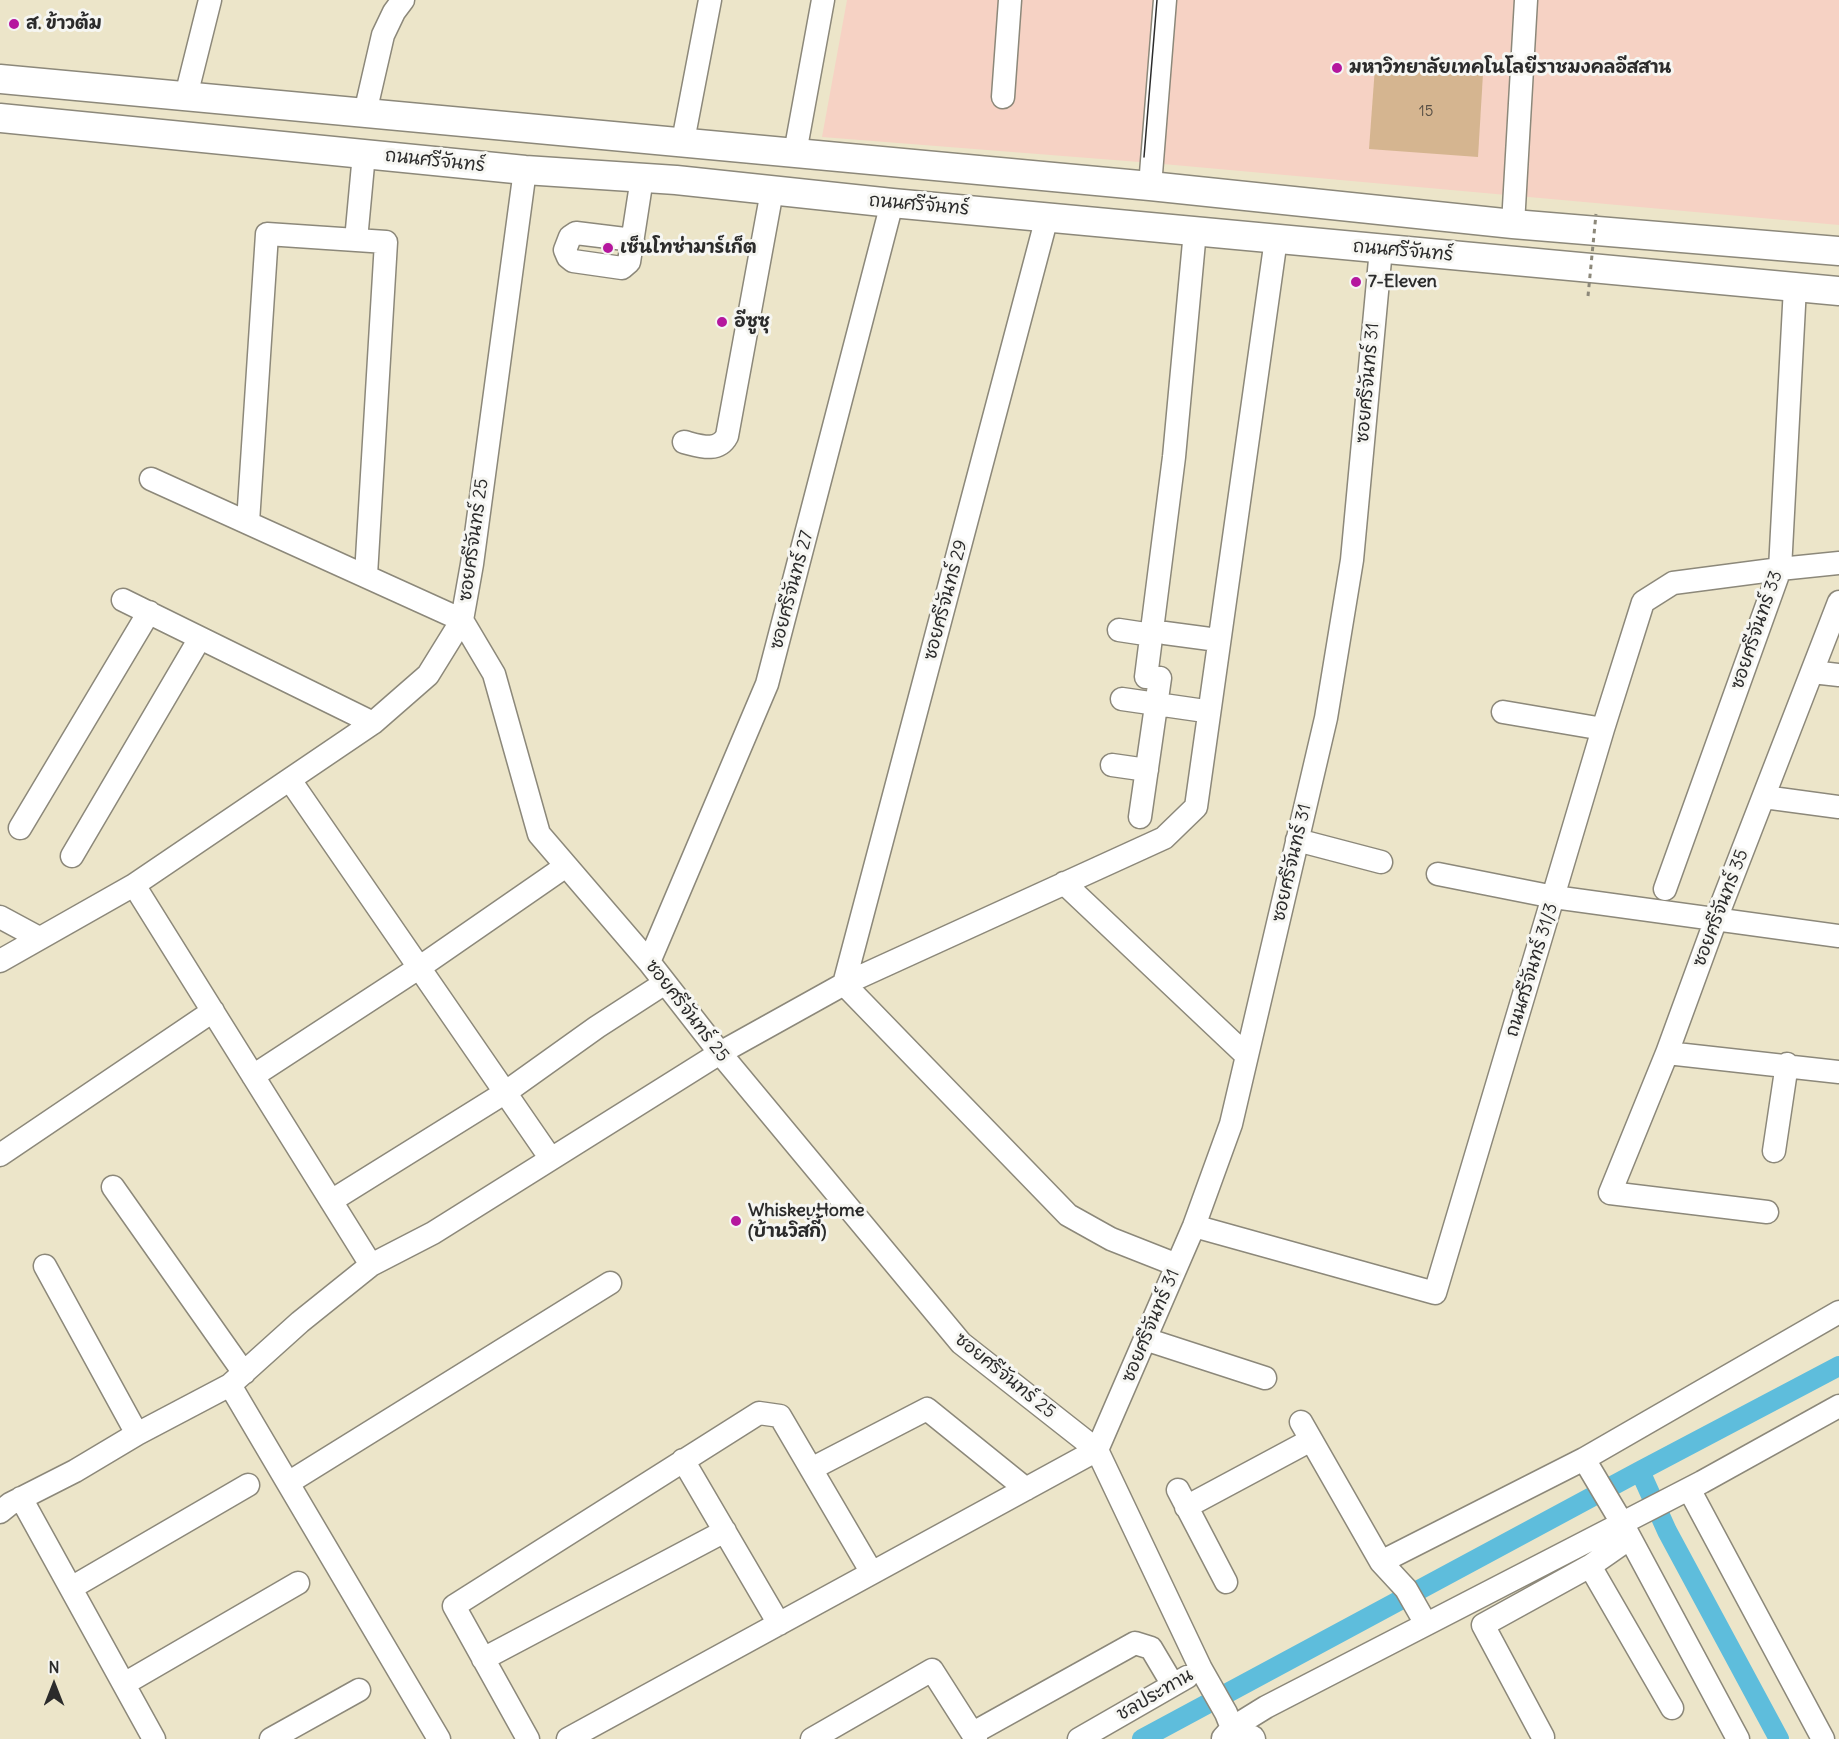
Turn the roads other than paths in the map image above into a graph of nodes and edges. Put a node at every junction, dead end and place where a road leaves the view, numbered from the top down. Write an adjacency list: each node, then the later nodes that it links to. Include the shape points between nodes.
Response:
1 (210, 0): 9 (street)
2 (403, 0): 11 (street, via 383,35)
3 (710, 0): 13 (street)
4 (823, 0): 14 (street)
5 (1010, 0): 10 (street)
6 (1165, 0): 19 (street)
7 (1526, 0): 23 (street)
8 (0, 79): 9 (main road, ถนนศรีจันทร์)
9 (186, 96): 11 (main road, ถนนศรีจันทร์)
10 (1003, 97)
11 (365, 113): 13 (main road, ถนนศรีจันทร์)
12 (0, 118): 15 (main road, ถนนศรีจันทร์)
13 (683, 141): 14 (main road, ถนนศรีจันทร์); 18 (main road)
14 (795, 153): 19 (main road, ถนนศรีจันทร์)
15 (364, 154): 16 (main road, ถนนศรีจันทร์); 26 (street)
16 (525, 170): 17 (main road, ถนนศรีจันทร์); 41 (street, ซอยศรีจันทร์ 25)
17 (642, 178): 18 (main road, ถนนศรีจันทร์); 27 (street)
18 (676, 180): 20 (main road, ถนนศรีจันทร์)
19 (1150, 186): 23 (main road, ถนนศรีจันทร์)
20 (772, 190): 21 (main road, ถนนศรีจันทร์); 32 (street, via 727,436 716,446)
21 (892, 203): 22 (main road, ถนนศรีจันทร์); 76 (street, ซอยศรีจันทร์ 27, via 767,684)
22 (1047, 217): 24 (main road, ถนนศรีจันทร์); 79 (street, ซอยศรีจันทร์ 29)
23 (1513, 224): 29 (main road, ถนนศรีจันทร์)
24 (1203, 232): 25 (main road, ถนนศรีจันทร์); 43 (street, via 1189,458)
25 (1275, 239): 28 (main road, ถนนศรีจันทร์); 67 (street, via 1196,807 1164,838)
26 (356, 240): 34 (street, via 267,234); 37 (street, via 386,242)
27 (633, 240)
28 (1381, 249): 30 (main road, ถนนศรีจันทร์); 62 (street, ซอยศรีจันทร์ 31, via 1352,560 1326,718)
29 (1839, 251)
30 (1796, 287): 31 (main road, ถนนศรีจันทร์); 36 (street, ซอยศรีจันทร์ 33)
31 (1839, 291)
32 (684, 442)
33 (151, 480): 34 (street)
34 (248, 522): 37 (street)
35 (1839, 563): 36 (street, ถนนศรีจันทร์ 31/3)
36 (1780, 569): 54 (street, ถนนศรีจันทร์ 31/3, via 1673,583 1642,602); 69 (street, ซอยศรีจันทร์ 33)
37 (366, 575): 41 (street)
38 (123, 600): 40 (street)
39 (1839, 602): 47 (street, ซอยศรีจันทร์ 35)
40 (149, 612): 44 (street); 61 (street)
41 (462, 620): 53 (street, via 428,675); 65 (street, ซอยศรีจันทร์ 25, via 494,674 539,834)
42 (1119, 630): 43 (street)
43 (1158, 634): 45 (street); 46 (street); 50 (street, via 1146,676 1160,678)
44 (200, 638): 53 (street); 63 (street)
45 (1210, 639)
46 (1160, 665)
47 (1812, 672): 48 (street); 58 (street, ซอยศรีจันทร์ 35)
48 (1839, 675)
49 (1122, 699): 50 (street)
50 (1156, 704): 51 (street); 56 (street)
51 (1198, 710)
52 (1503, 712): 54 (street)
53 (373, 723): 57 (street)
54 (1603, 729): 70 (street, ถนนศรีจันทร์ 31/3)
55 (1112, 765): 56 (street)
56 (1147, 770): 60 (street)
57 (290, 780): 68 (street); 77 (street)
58 (1764, 797): 59 (street); 72 (street, ซอยศรีจันทร์ 35)
59 (1839, 807)
60 (1140, 817)
61 (20, 828)
62 (1297, 840): 64 (street); 83 (street, ซอยศรีจันทร์ 31)
63 (72, 856)
64 (1380, 862)
65 (566, 866): 76 (street, ซอยศรีจันทร์ 25); 77 (street)
66 (1438, 874): 70 (street)
67 (1064, 883): 79 (street); 83 (street)
68 (134, 885): 74 (street); 80 (street)
69 (1665, 889)
70 (1554, 897): 72 (street); 94 (street, ถนนศรีจันทร์ 31/3, via 1435,1293)
71 (0, 917): 74 (street)
72 (1716, 919): 73 (street); 82 (street, ซอยศรีจันทร์ 35)
73 (1839, 936)
74 (39, 938): 75 (street)
75 (0, 961)
76 (648, 962): 78 (street, ซอยศรีจันทร์ 25)
77 (420, 967): 86 (street); 87 (street)
78 (665, 983): 81 (street, ซอยศรีจันทร์ 25); 87 (street)
79 (844, 984): 81 (street); 96 (street, via 1068,1215 1111,1239)
80 (213, 1011): 86 (street); 89 (street)
81 (720, 1053): 90 (street); 105 (street, ซอยศรีจันทร์ 25, via 961,1343)
82 (1667, 1053): 84 (street); 93 (street, ซอยศรีจันทร์ 35, via 1610,1193)
83 (1247, 1056): 94 (street, ซอยศรีจันทร์ 31, via 1232,1124)
84 (1787, 1065): 85 (street); 88 (street)
85 (1839, 1072)
86 (253, 1076): 92 (street)
87 (506, 1092): 90 (street); 92 (street)
88 (1774, 1151)
89 (0, 1155)
90 (552, 1159): 95 (street, via 433,1233)
91 (113, 1187): 102 (street)
92 (332, 1201): 95 (street)
93 (1767, 1212)
94 (1194, 1226): 96 (street, ซอยศรีจันทร์ 31)
95 (371, 1265): 102 (street)
96 (1177, 1265): 100 (street, ซอยศรีจันทร์ 31)
97 (45, 1266): 104 (street)
98 (610, 1283): 109 (street)
99 (1839, 1312): 106 (street)
100 (1145, 1339): 101 (street); 105 (street, ซอยศรีจันทร์ 31)
101 (1264, 1378)
102 (237, 1379): 104 (street); 109 (street)
103 (1839, 1406): 112 (street)
104 (137, 1434): 113 (street)
105 (1097, 1450): 111 (street); 126 (street, ซอยศรีจันทร์ 25)
106 (1584, 1459): 115 (street, via 1609,1502); 117 (street)
107 (683, 1460): 108 (street, via 759,1413 780,1416); 116 (street); 125 (street, via 454,1606)
108 (811, 1469): 111 (street, via 927,1409); 119 (street)
109 (288, 1483): 136 (street)
110 (248, 1485): 122 (street)
111 (1026, 1489): 119 (street)
112 (1680, 1493): 115 (street); 143 (street)
113 (21, 1498): 114 (street); 122 (street)
114 (0, 1512)
115 (1630, 1525): 118 (street); 123 (street); 142 (street)
116 (725, 1531): 124 (street); 125 (street)
117 (1381, 1562): 120 (street, via 1306,1431 1182,1498); 123 (street, via 1406,1589)
118 (1590, 1566): 130 (street); 133 (street, via 1483,1625)
119 (872, 1573): 124 (street)
120 (1226, 1582)
121 (298, 1583): 127 (street)
122 (71, 1588): 127 (street)
123 (1423, 1619): 131 (street)
124 (779, 1624): 138 (street)
125 (483, 1659): 137 (street)
126 (1201, 1669): 128 (street, ชลประทาน); 131 (street, ซอยศรีจันทร์ 25)
127 (124, 1684): 134 (street)
128 (1173, 1685): 132 (street, via 1151,1648 1135,1643); 140 (street, ชลประทาน)
129 (359, 1690): 135 (street)
130 (1672, 1708)
131 (1227, 1726): 141 (street)
132 (974, 1736): 139 (street, via 932,1670)
133 (1544, 1737)
134 (154, 1739)
135 (271, 1739)
136 (439, 1739)
137 (528, 1739)
138 (568, 1739)
139 (812, 1739)
140 (1079, 1739)
141 (1254, 1739)
142 (1738, 1739)
143 (1824, 1739)

